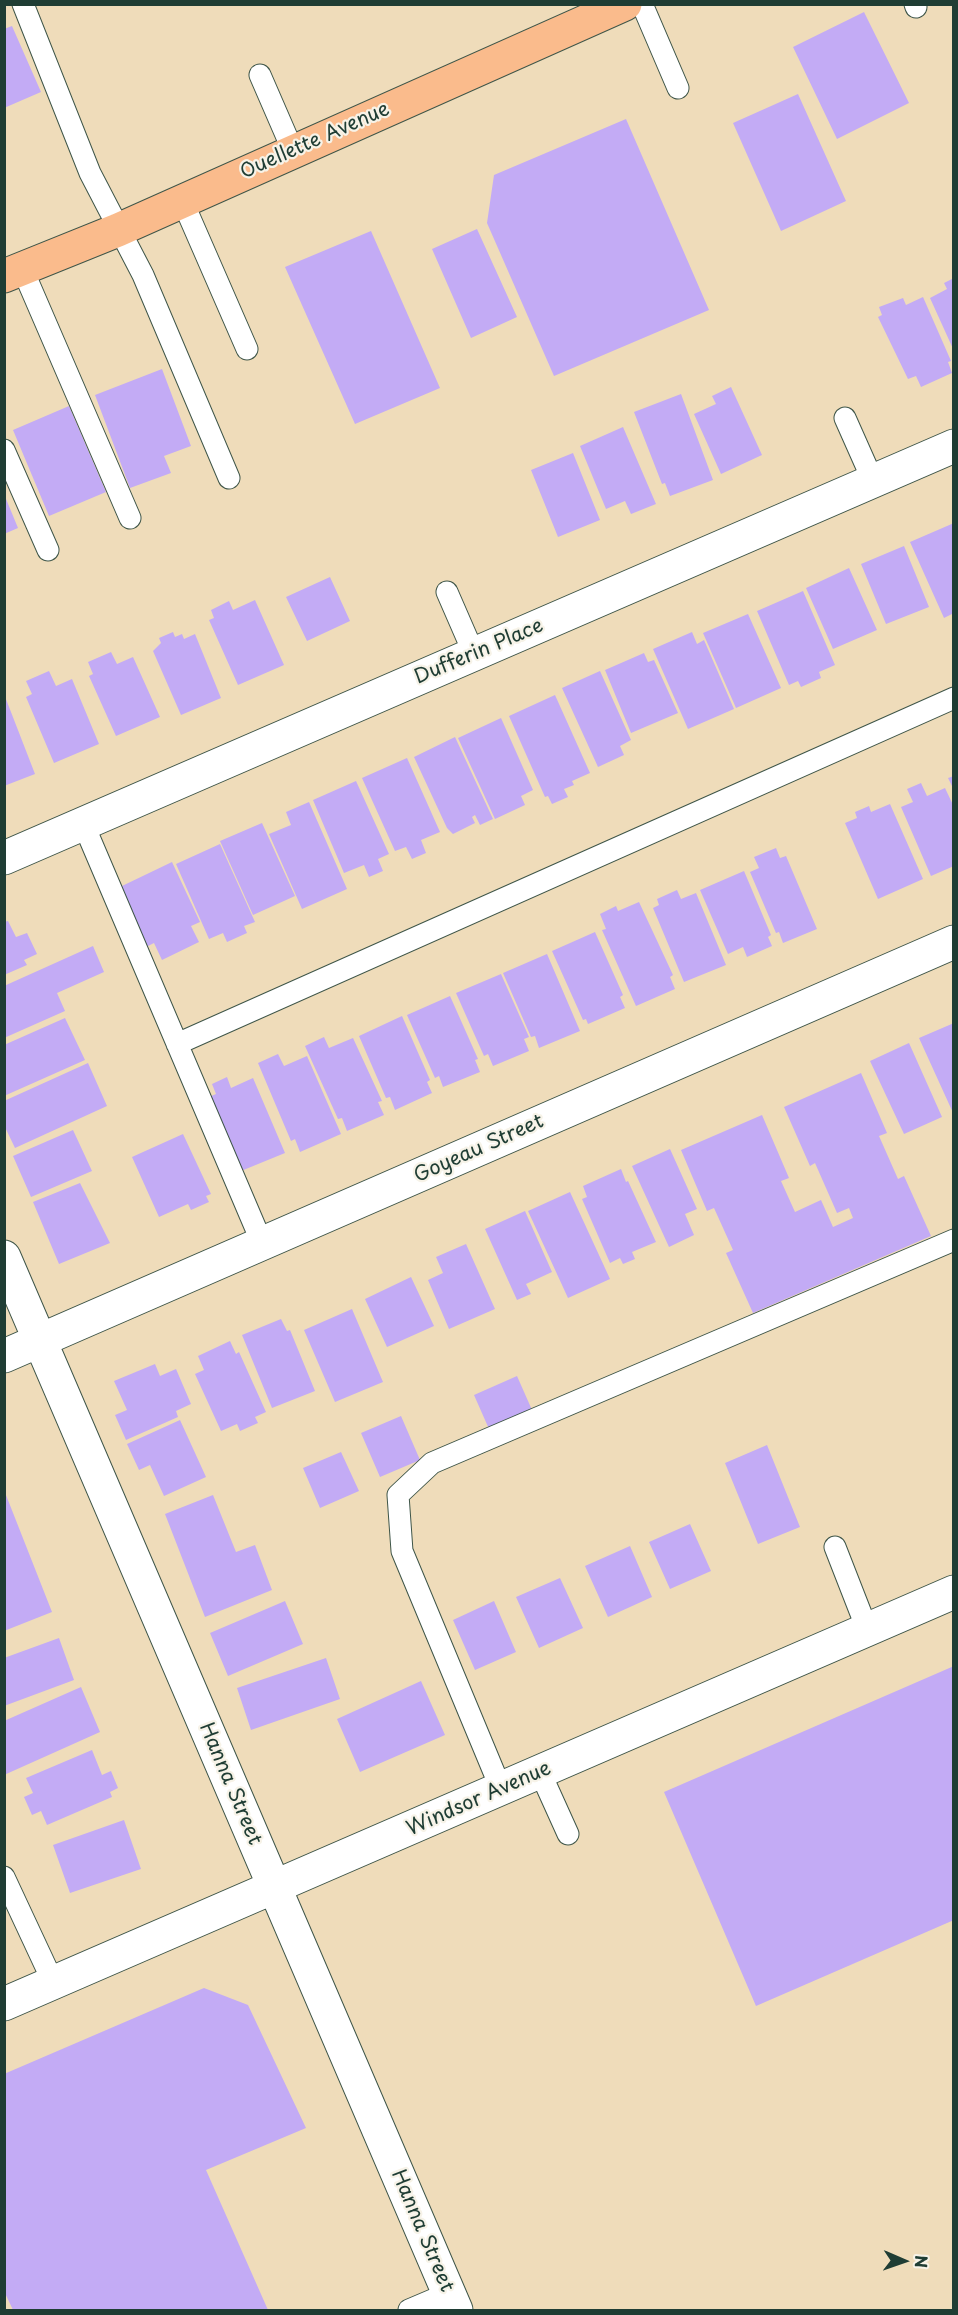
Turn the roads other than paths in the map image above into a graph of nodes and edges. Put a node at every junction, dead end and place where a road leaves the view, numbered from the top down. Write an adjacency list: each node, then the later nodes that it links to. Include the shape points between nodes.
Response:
1 (23, 4): 7 (lane, via 90,173)
2 (626, 5): 4 (lane); 5 (main road, Ouellette Avenue)
3 (260, 75): 5 (lane)
4 (678, 88)
5 (293, 151): 6 (main road, Ouellette Avenue)
6 (182, 200): 7 (main road, Ouellette Avenue); 9 (lane)
7 (118, 230): 8 (main road, Ouellette Avenue); 13 (lane, via 143,274)
8 (13, 272): 15 (lane)
9 (247, 349)
10 (845, 418): 14 (lane)
11 (954, 446): 14 (street, Dufferin Place)
12 (4, 450): 16 (lane)
13 (229, 478)
14 (873, 481): 18 (street, Dufferin Place)
15 (130, 518)
16 (48, 550)
17 (447, 592): 18 (lane)
18 (474, 654): 20 (street, Dufferin Place)
19 (954, 698): 23 (lane)
20 (83, 824): 21 (street, Dufferin Place); 23 (lane)
21 (4, 858)
22 (954, 942): 25 (street, Goyeau Street)
23 (177, 1044): 25 (lane)
24 (954, 1240): 33 (lane, via 432,1463 398,1495 402,1551)
25 (262, 1243): 27 (street, Goyeau Street)
26 (4, 1257): 27 (street, Hanna Street)
27 (40, 1340): 28 (street, Goyeau Street); 36 (street, Hanna Street)
28 (4, 1356)
29 (836, 1547): 31 (lane)
30 (954, 1592): 31 (street, Windsor Avenue)
31 (867, 1629): 32 (street, Windsor Avenue)
32 (540, 1772): 33 (street, Windsor Avenue); 34 (lane)
33 (501, 1789): 36 (street, Windsor Avenue)
34 (568, 1834)
35 (4, 1877): 37 (lane)
36 (275, 1887): 37 (street, Windsor Avenue); 39 (street, Hanna Street)
37 (53, 1982): 38 (street, Windsor Avenue)
38 (4, 2004)
39 (453, 2302): 40 (lane)
40 (409, 2310)

